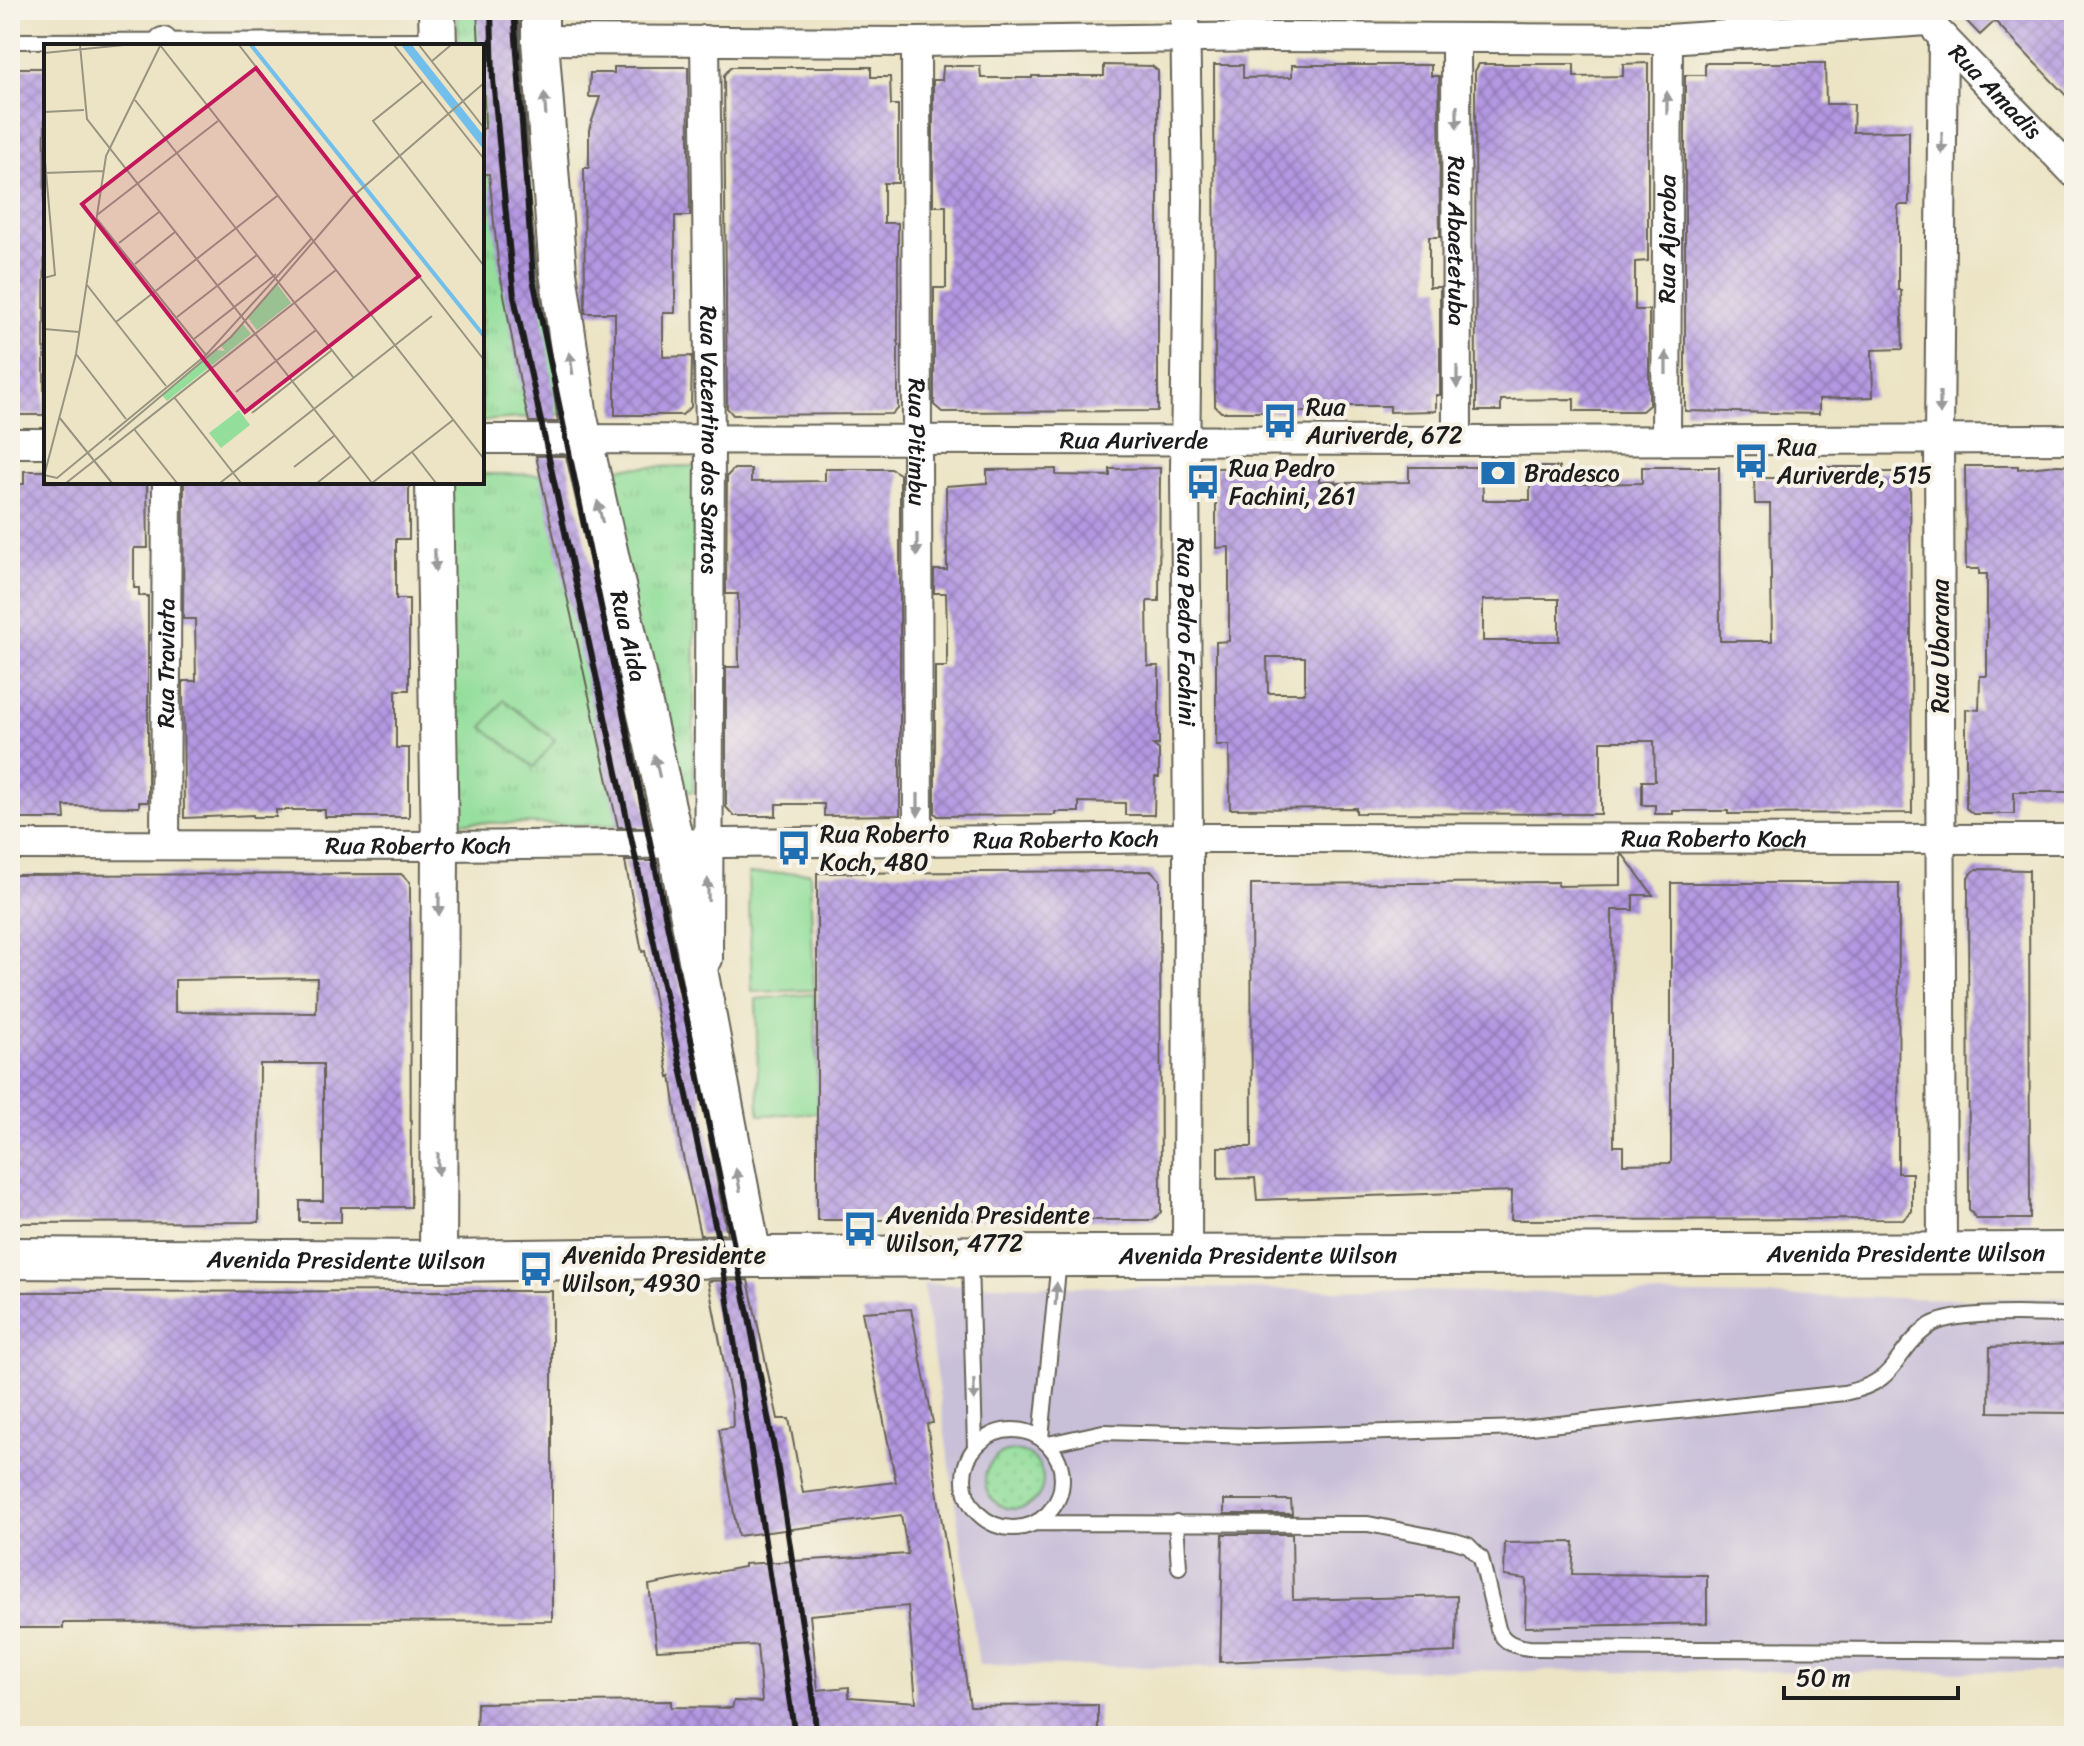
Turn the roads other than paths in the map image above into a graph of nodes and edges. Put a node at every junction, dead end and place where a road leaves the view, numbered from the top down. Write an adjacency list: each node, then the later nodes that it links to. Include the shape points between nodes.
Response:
1 (1185, 10): 5 (street, Rua Pedro Fachini)
2 (1929, 23): 7 (street); 12 (street, Rua Amadis); 13 (street, Rua Ubarana)
3 (540, 25): 8 (street); 20 (street, Rua Aida, one-way to 3, via 558,272)
4 (438, 32): 11 (lane)
5 (1185, 38): 6 (street); 10 (street); 21 (street, Rua Pedro Fachini)
6 (1456, 39): 7 (street); 22 (street, Rua Abaetetuba, one-way to 22)
7 (1668, 39): 23 (street, Rua Ajaroba, one-way to 7)
8 (705, 40): 10 (street); 17 (street, Rua Vatentino dos Santos)
9 (10, 41): 11 (lane)
10 (916, 42): 18 (street, Rua Pitimbu)
11 (163, 44)
12 (1983, 78): 13 (street); 14 (street, Rua Amadis)
13 (1942, 90): 15 (street, Rua Ubarana, one-way to 15)
14 (2074, 173)
15 (1939, 438): 19 (street, Rua Auriverde); 23 (street, Rua Auriverde); 30 (street, Rua Ubarana)
16 (484, 439): 20 (street, Rua Auriverde)
17 (710, 439): 18 (street, Rua Auriverde); 20 (street, Rua Auriverde); 31 (street, Rua Vatentino dos Santos)
18 (916, 439): 21 (street, Rua Auriverde); 32 (street, Rua Pitimbu, one-way to 32)
19 (2074, 439)
20 (583, 440): 31 (street, Rua Aida, one-way to 20)
21 (1185, 441): 22 (street, Rua Auriverde); 28 (street, Rua Pedro Fachini)
22 (1457, 441): 23 (street, Rua Auriverde)
23 (1666, 441)
24 (10, 443): 25 (street)
25 (44, 443)
26 (167, 484): 34 (street, Rua Traviata)
27 (434, 484): 35 (street, one-way to 35)
28 (1188, 838): 30 (street, Rua Roberto Koch); 32 (street, Rua Roberto Koch); 39 (street, Rua Pedro Fachini)
29 (2074, 839): 30 (street, Rua Roberto Koch)
30 (1940, 841): 37 (street, Rua Ubarana)
31 (691, 842): 32 (street, Rua Roberto Koch); 35 (street, Rua Roberto Koch); 41 (street, Rua Aida, one-way to 31, via 709,1024)
32 (918, 842)
33 (10, 845): 34 (street, Rua Roberto Koch)
34 (165, 845): 35 (street, Rua Roberto Koch)
35 (440, 846): 43 (street, one-way to 43)
36 (2074, 1253): 37 (main road, Avenida Presidente Wilson)
37 (1942, 1254): 39 (main road, Avenida Presidente Wilson)
38 (1059, 1255): 39 (main road, Avenida Presidente Wilson); 40 (main road, Avenida Presidente Wilson); 45 (lane, one-way to 38)
39 (1187, 1255)
40 (970, 1256): 41 (main road, Avenida Presidente Wilson); 46 (lane, one-way to 46)
41 (753, 1257): 43 (main road, Avenida Presidente Wilson)
42 (10, 1258): 43 (main road, Avenida Presidente Wilson)
43 (438, 1261)
44 (2074, 1315): 45 (lane, via 1939,1321 1876,1384 1844,1393 1522,1428 1255,1436 1103,1432)
45 (1045, 1441): 46 (lane, via 1014,1430 999,1432); 48 (lane, via 1057,1456 1062,1487 1057,1502)
46 (975, 1448): 48 (lane, via 964,1484 972,1508 994,1526)
47 (1176, 1522): 48 (lane); 49 (lane); 50 (lane, via 1368,1524 1468,1545 1483,1565 1500,1634 1518,1647)
48 (1036, 1523)
49 (1179, 1567)
50 (2074, 1651)

